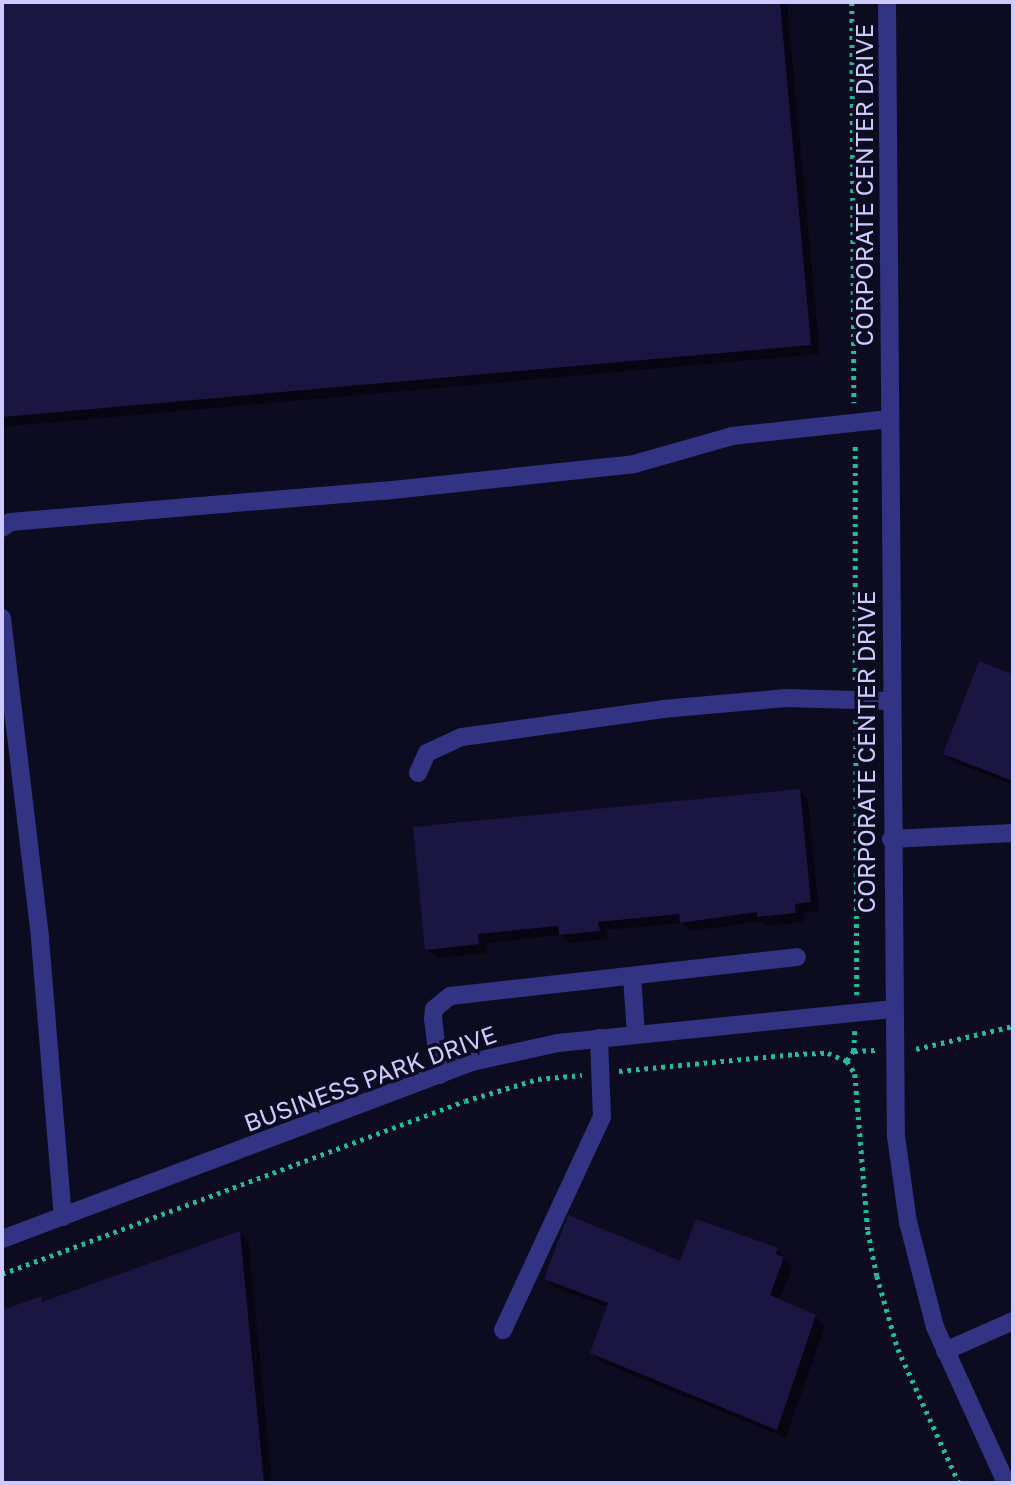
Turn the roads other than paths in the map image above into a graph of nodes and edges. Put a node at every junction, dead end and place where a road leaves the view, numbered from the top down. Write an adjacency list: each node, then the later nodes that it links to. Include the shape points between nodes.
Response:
1 (887, 2): 2 (street, CORPORATE CENTER DRIVE)
2 (889, 419): 3 (street, via 732,436 635,464 383,491 10,522); 5 (street, CORPORATE CENTER DRIVE)
3 (2, 528)
4 (2, 618): 15 (street, via 40,939)
5 (890, 701): 6 (street, via 786,698 663,709 462,737 427,753); 8 (street, CORPORATE CENTER DRIVE)
6 (418, 773)
7 (1013, 833): 8 (street)
8 (891, 839): 11 (street, CORPORATE CENTER DRIVE)
9 (797, 957): 10 (street)
10 (632, 976): 12 (street); 14 (street, via 450,996 434,1009)
11 (894, 1009): 12 (street, BUSINESS PARK DRIVE); 19 (street, CORPORATE CENTER DRIVE, via 896,1136 908,1222)
12 (636, 1034): 13 (street, BUSINESS PARK DRIVE)
13 (599, 1038): 14 (street, BUSINESS PARK DRIVE, via 472,1062); 18 (street, via 602,1117)
14 (440, 1075): 15 (street, BUSINESS PARK DRIVE)
15 (63, 1217): 16 (street, BUSINESS PARK DRIVE)
16 (2, 1239)
17 (1013, 1321): 19 (street)
18 (503, 1331)
19 (945, 1351): 20 (street, CORPORATE CENTER DRIVE)
20 (1006, 1483)

